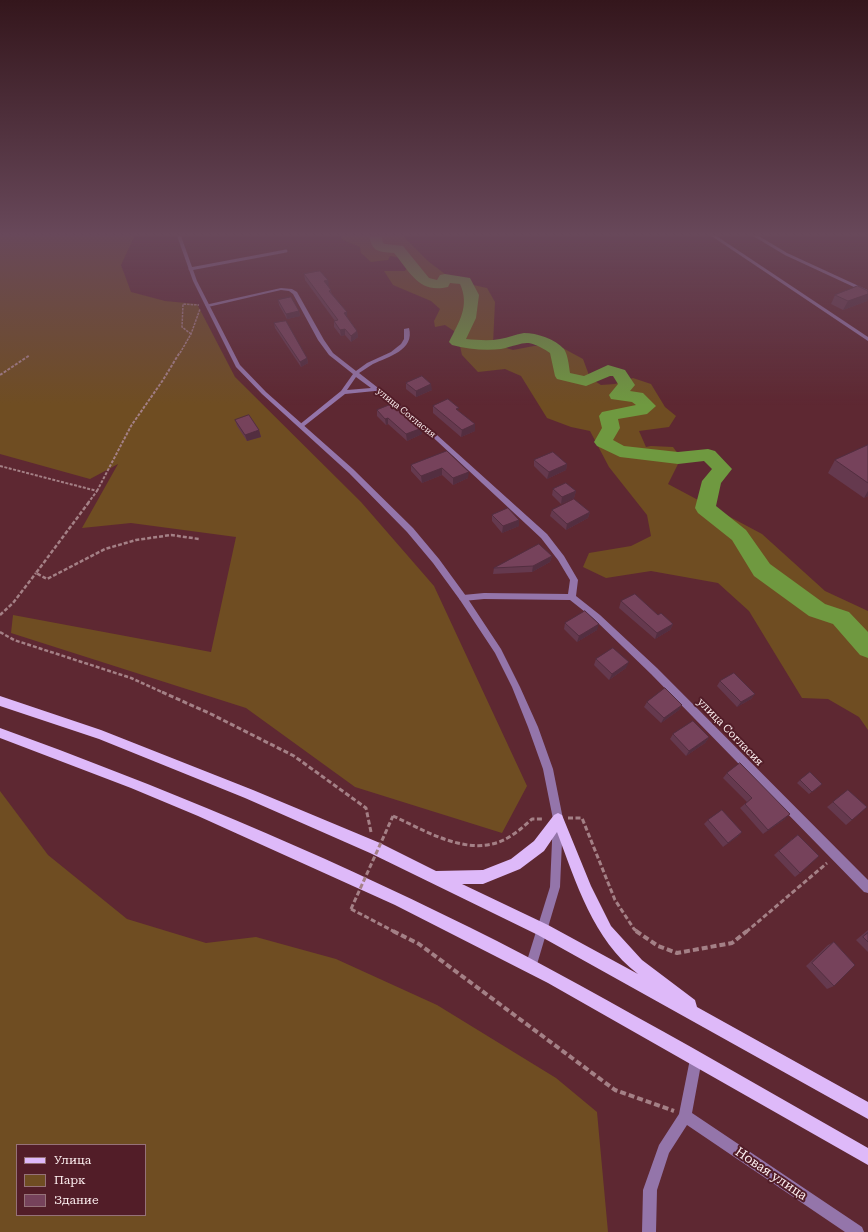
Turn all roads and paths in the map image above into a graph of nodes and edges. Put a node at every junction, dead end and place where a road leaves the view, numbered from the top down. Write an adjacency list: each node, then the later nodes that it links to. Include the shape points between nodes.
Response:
1 (200, 290): 5 (street)
2 (278, 290): 5 (street, улица Согласия)
3 (291, 290): 10 (street, улица Согласия, via 295,293 331,354)
4 (795, 290): 8 (street)
5 (208, 304): 14 (street, via 238,366)
6 (407, 329): 10 (street, via 407,338 403,345)
7 (191, 334): 7 (path, via 202,305 183,304 182,327); 16 (path, via 131,426)
8 (868, 339)
9 (30, 355): 11 (path)
10 (356, 373): 12 (street, улица Согласия); 13 (street)
11 (0, 375)
12 (376, 389): 13 (street); 19 (street, улица Согласия, via 425,427 544,536 574,580)
13 (343, 392): 14 (street)
14 (301, 426): 20 (street, via 410,530 436,560)
15 (0, 466): 16 (path)
16 (97, 491): 18 (path)
17 (199, 539): 18 (path, via 171,535 136,540 105,549 47,578 36,573)
18 (37, 571): 21 (path, via 13,603)
19 (572, 597): 20 (street); 27 (street, улица Согласия, via 654,671)
20 (463, 598): 25 (street, via 498,651 516,687 548,769)
21 (0, 615)
22 (0, 632): 26 (path, via 14,640 131,678 211,714 294,756 366,808)
23 (0, 701): 26 (main road, via 101,735)
24 (0, 733): 31 (main road, via 83,763 315,860)
25 (558, 819): 27 (path, via 582,818 615,900 634,929 658,946 677,953 732,943); 28 (main road, via 538,846 515,864 483,877); 30 (street, via 555,887); 32 (main road, via 586,890 606,931 637,965); 35 (path, bridge, via 532,819 522,830 504,839 485,845 466,845 449,841 393,816 351,909 419,944 615,1090)
26 (375, 848): 28 (main road)
27 (836, 856): 29 (street, улица Согласия)
28 (436, 877): 30 (main road)
29 (868, 888)
30 (542, 930): 31 (street); 32 (main road)
31 (531, 966): 33 (main road)
32 (721, 1028): 34 (main road)
33 (696, 1059): 35 (street); 36 (main road)
34 (868, 1111)
35 (685, 1116): 37 (street, via 664,1150 650,1190); 38 (street, Новая улица)
36 (868, 1157)
37 (649, 1232)
38 (857, 1232)

